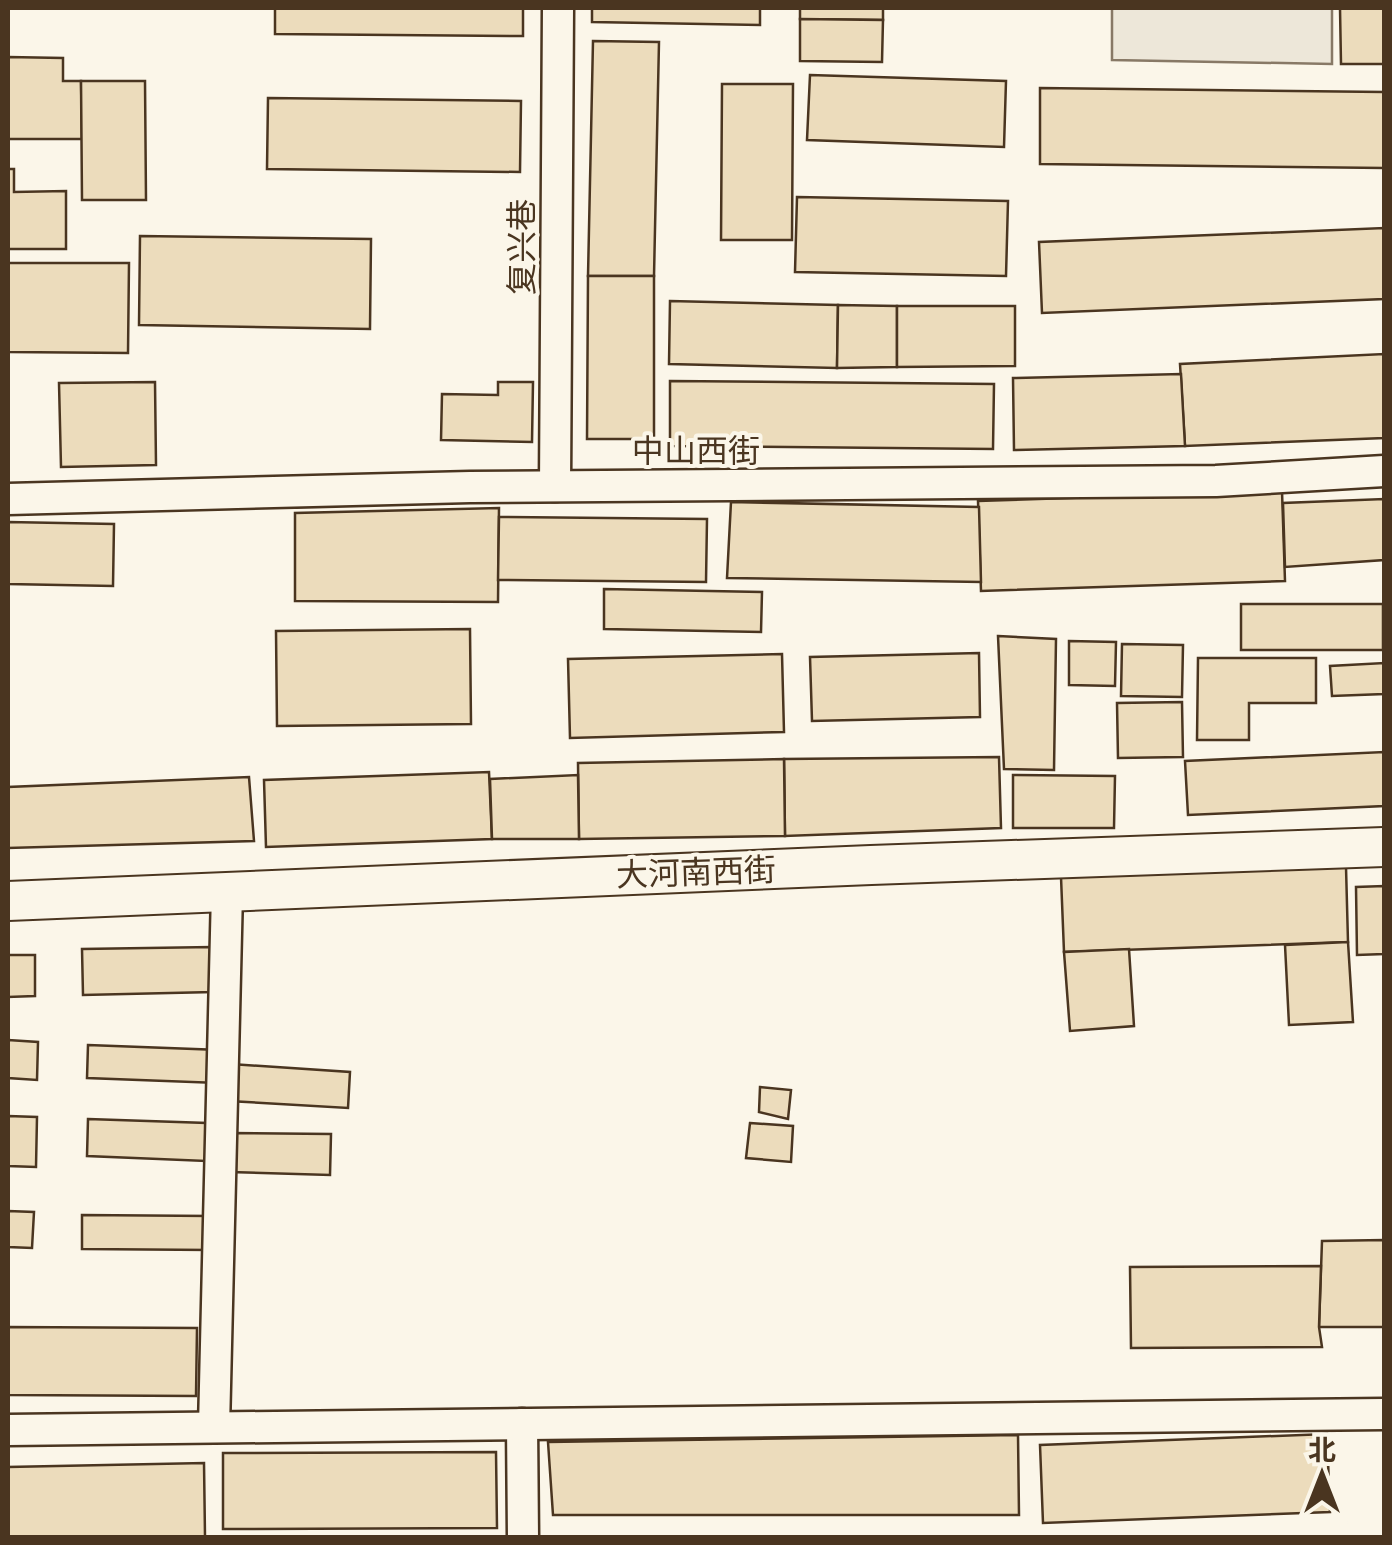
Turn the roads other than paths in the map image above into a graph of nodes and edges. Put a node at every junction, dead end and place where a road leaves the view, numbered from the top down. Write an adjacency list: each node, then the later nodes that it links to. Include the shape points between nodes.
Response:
1 (558, 8): 3 (street, 复兴巷)
2 (1384, 471): 3 (street, 中山西街, via 1216,481)
3 (555, 486): 4 (street, 中山西街)
4 (8, 499)
5 (1384, 847): 6 (street, 大河南西街)
6 (227, 892): 7 (street, 大河南西街); 10 (street)
7 (8, 901)
8 (1384, 1414): 9 (street)
9 (522, 1424): 10 (street); 12 (street)
10 (214, 1427): 11 (street)
11 (8, 1430)
12 (524, 1538)

